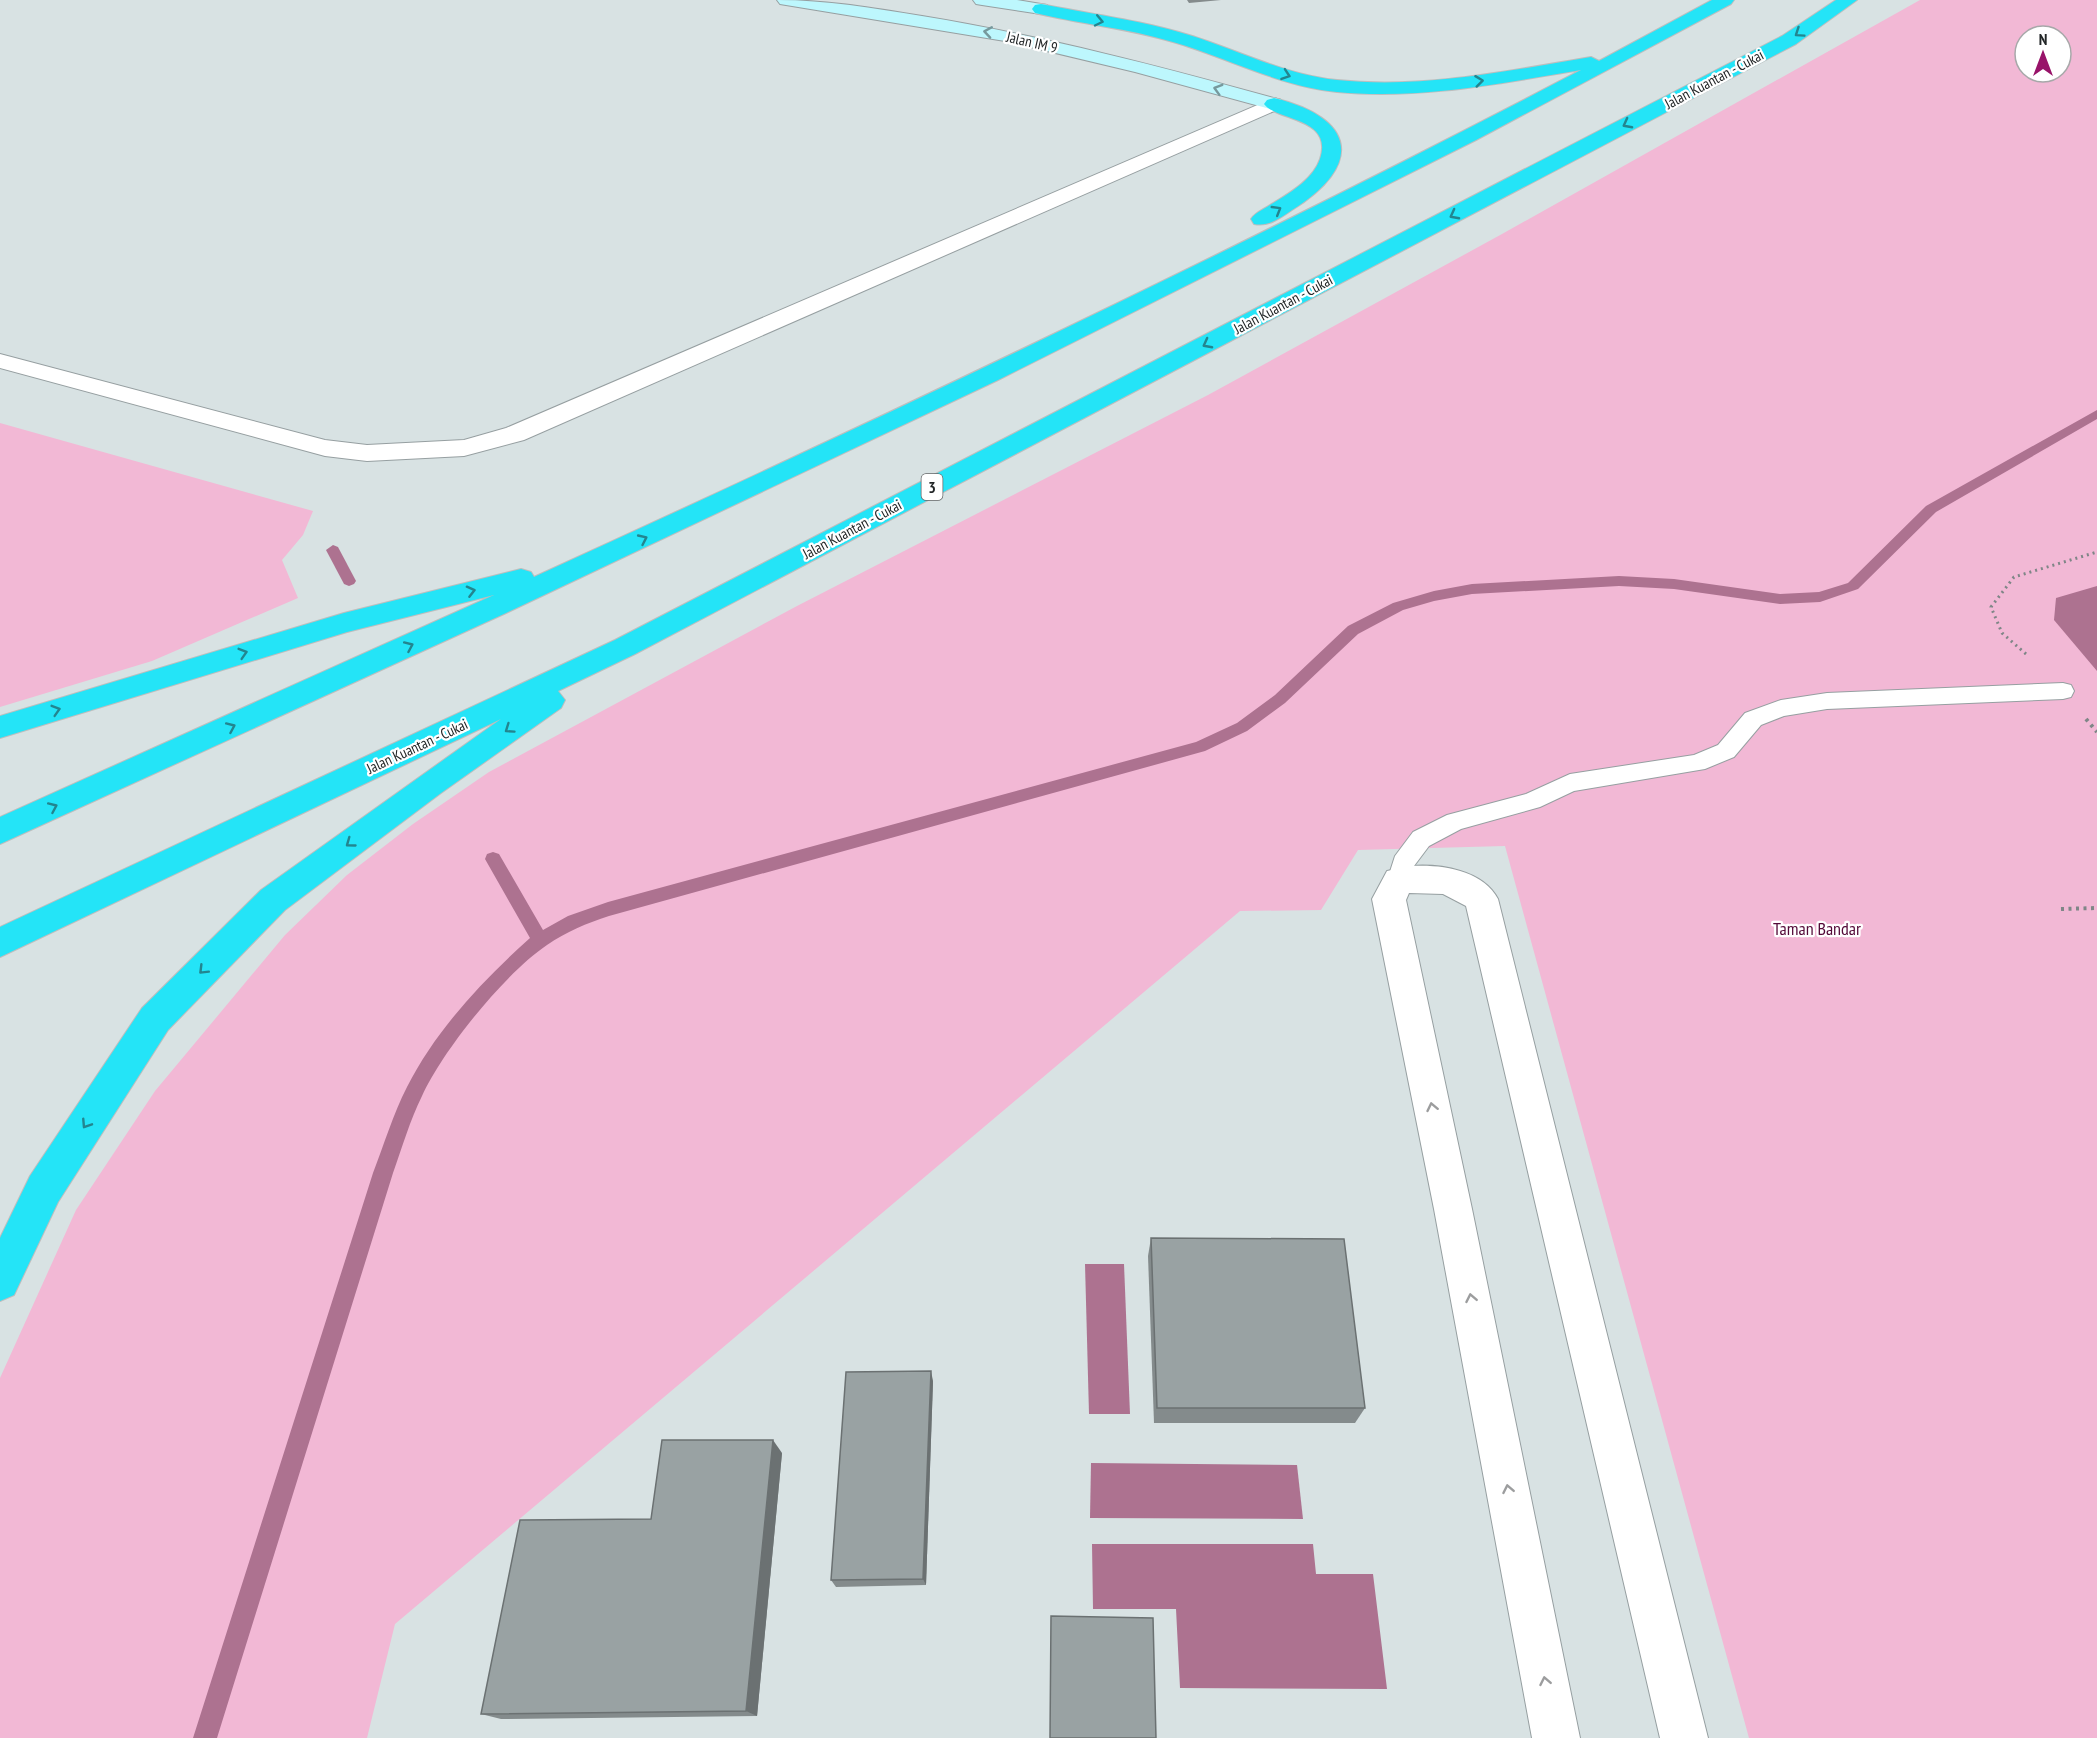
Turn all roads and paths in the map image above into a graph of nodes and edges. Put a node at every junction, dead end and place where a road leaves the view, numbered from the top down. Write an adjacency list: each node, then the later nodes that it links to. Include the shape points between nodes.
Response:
1 (786, 0): 7 (street, Jalan IM 9, one-way to 1, via 1005,35)
2 (982, 0): 5 (street, Jalan IM 9)
3 (1725, 0): 6 (highway)
4 (1848, 0): 12 (highway, Jalan Kuantan - Cukai / 3, one-way to 12, via 1789,40)
5 (1040, 5): 6 (highway, one-way to 6, via 1179,38 1304,81 1337,86 1446,86)
6 (1623, 57): 8 (highway)
7 (1274, 104): 8 (highway, one-way to 7, via 1204,254 1289,204 1326,170 1331,142 1323,128 1308,117); 9 (street, via 515,434 464,448 367,453 325,448)
8 (1104, 321): 11 (highway, one-way to 8)
9 (0, 361)
10 (2097, 552): 13 (path, via 2014,577 1991,607 2002,633)
11 (602, 559): 14 (highway, one-way to 11, via 344,623); 16 (highway, one-way to 11)
12 (625, 647): 20 (highway, Jalan Kuantan - Cukai / 3); 21 (highway, one-way to 21, via 273,900 154,1019 44,1189)
13 (2063, 691): 15 (path); 17 (lane, via 1827,701 1781,708 1753,719 1726,751 1697,764 1570,783 1532,801 1455,822 1421,839 1403,863)
14 (0, 727)
15 (2097, 732)
16 (0, 831)
17 (1399, 881): 22 (street, one-way to 17, via 1389,899); 23 (street, via 1449,880 1481,899)
18 (2097, 908): 19 (path)
19 (2061, 909)
20 (0, 943)
21 (0, 1281)
22 (1556, 1738)
23 (1684, 1738)

